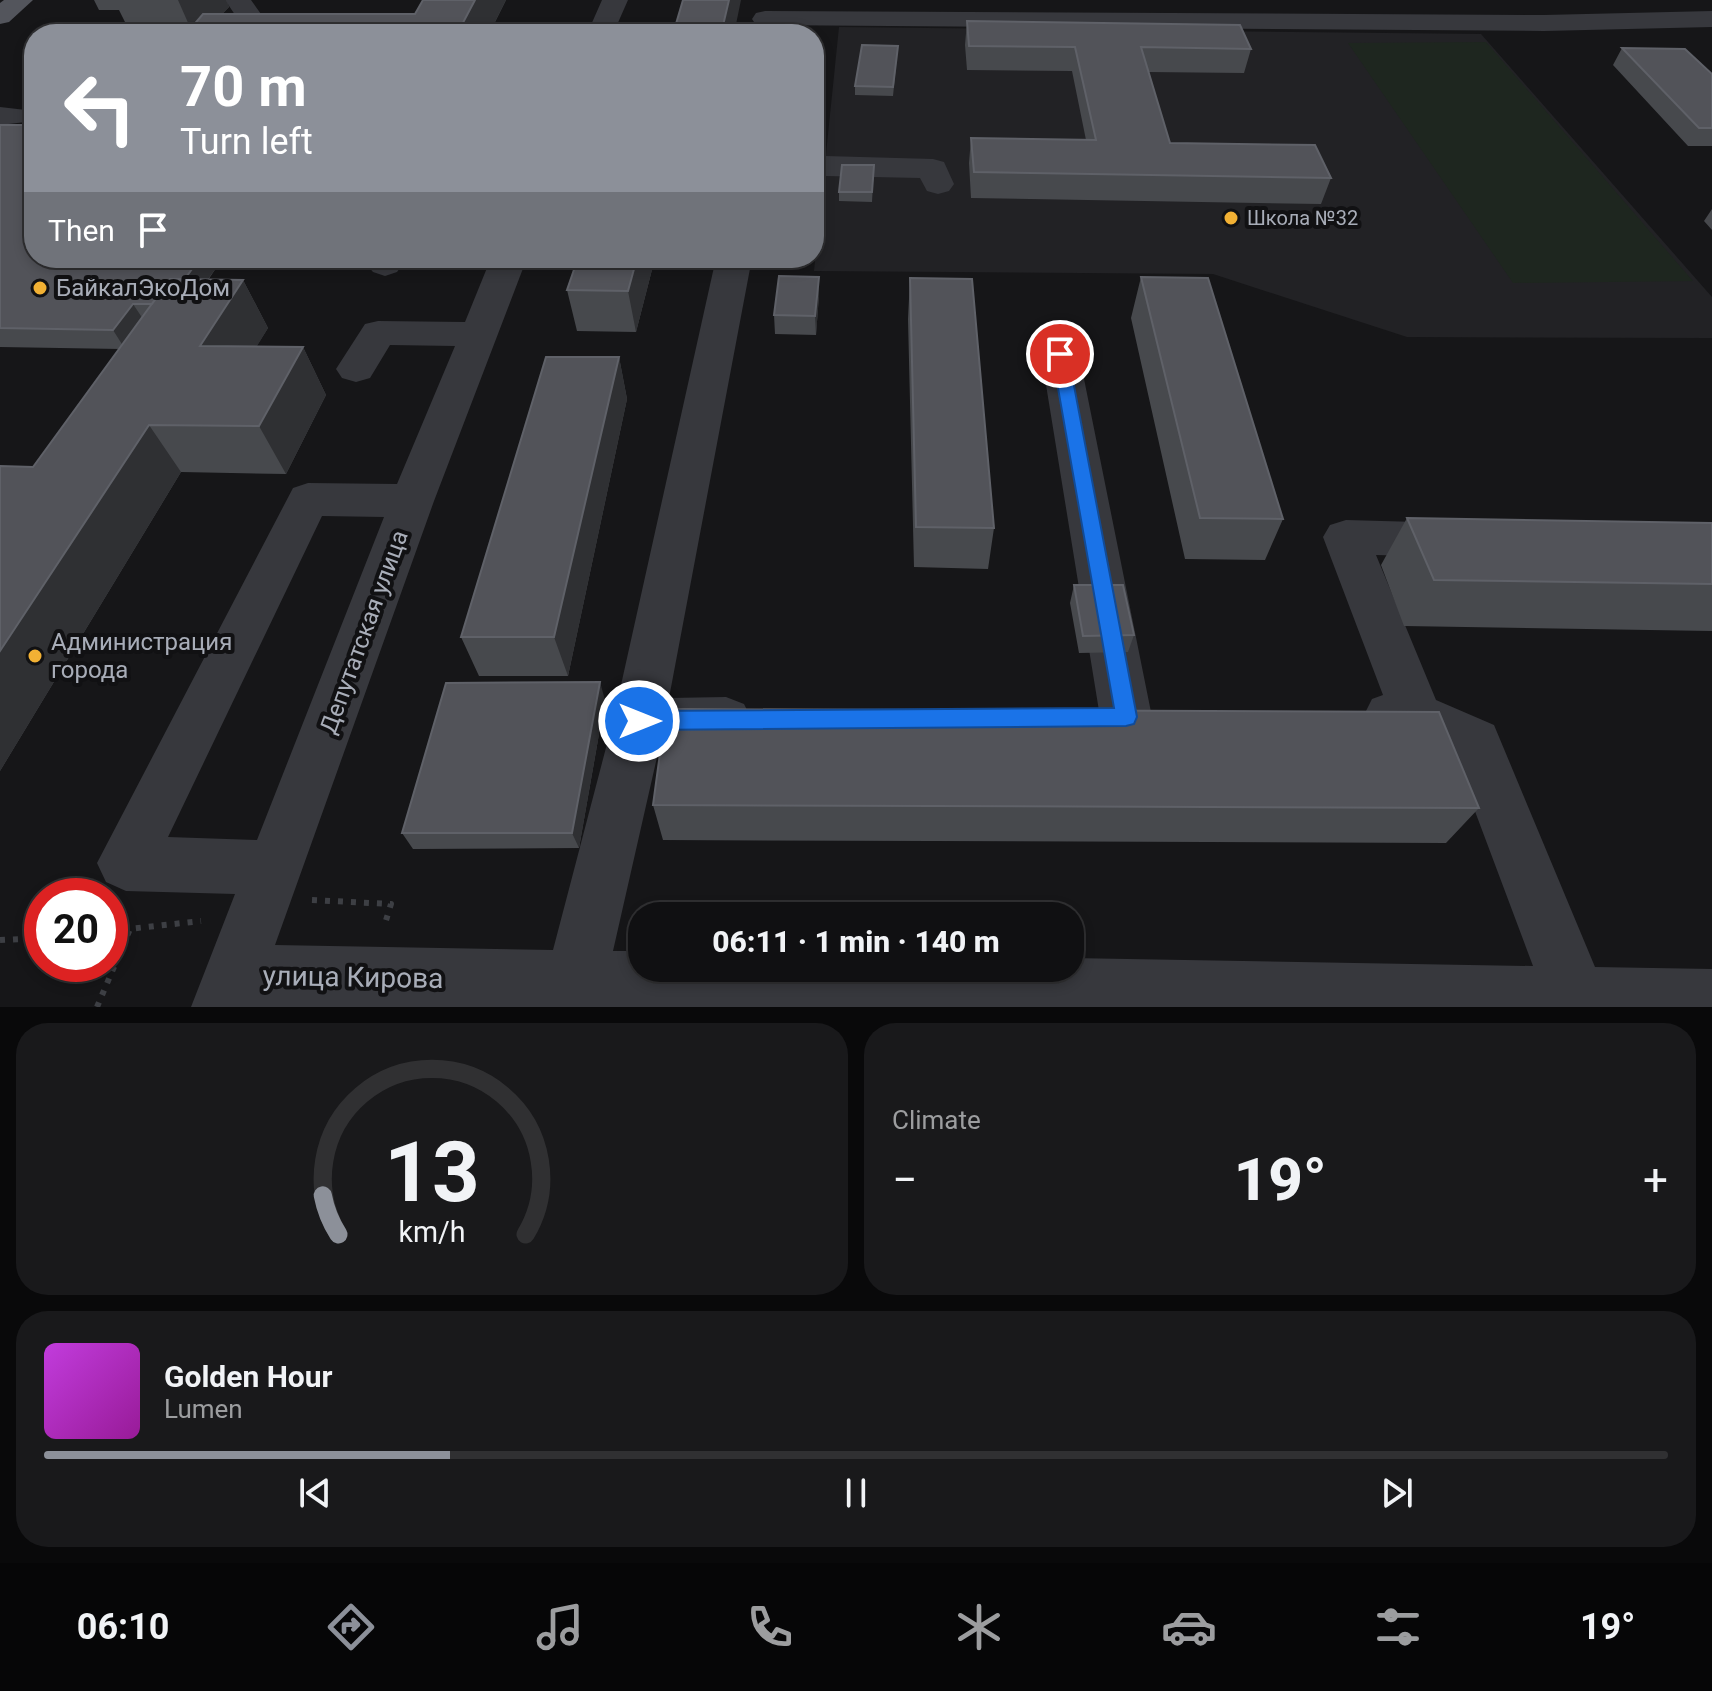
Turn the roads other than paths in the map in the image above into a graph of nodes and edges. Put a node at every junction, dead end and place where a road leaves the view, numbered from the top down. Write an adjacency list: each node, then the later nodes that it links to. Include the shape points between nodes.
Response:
1 (20, 0): 4 (main road)
2 (238, 0): 7 (street)
3 (615, 0): 8 (street)
4 (0, 16)
5 (764, 18): 6 (street, via 1529,23)
6 (1712, 19)
7 (255, 24)
8 (604, 24)
9 (824, 166): 10 (street, via 933,169)
10 (938, 184)
11 (505, 268): 13 (street, Депутатская улица)
12 (732, 268): 22 (street)
13 (476, 334): 15 (street, via 378,333); 16 (street, Депутатская улица)
14 (1060, 354): 20 (street)
15 (356, 369)
16 (412, 501): 23 (street, Депутатская улица); 23 (street, via 308,499 126,863)
17 (1489, 541): 19 (street, via 1346,537)
18 (1340, 715): 19 (street)
19 (1416, 715): 27 (street, via 1475,742)
20 (1126, 717)
21 (780, 720): 22 (street)
22 (639, 721): 24 (street)
23 (276, 868): 25 (street, Депутатская улица)
24 (576, 981): 26 (street, улица Кирова); 27 (street, улица Кирова)
25 (228, 991): 26 (street, улица Кирова)
26 (469, 993)
27 (1576, 997): 28 (street, улица Кирова)
28 (1712, 1000)

